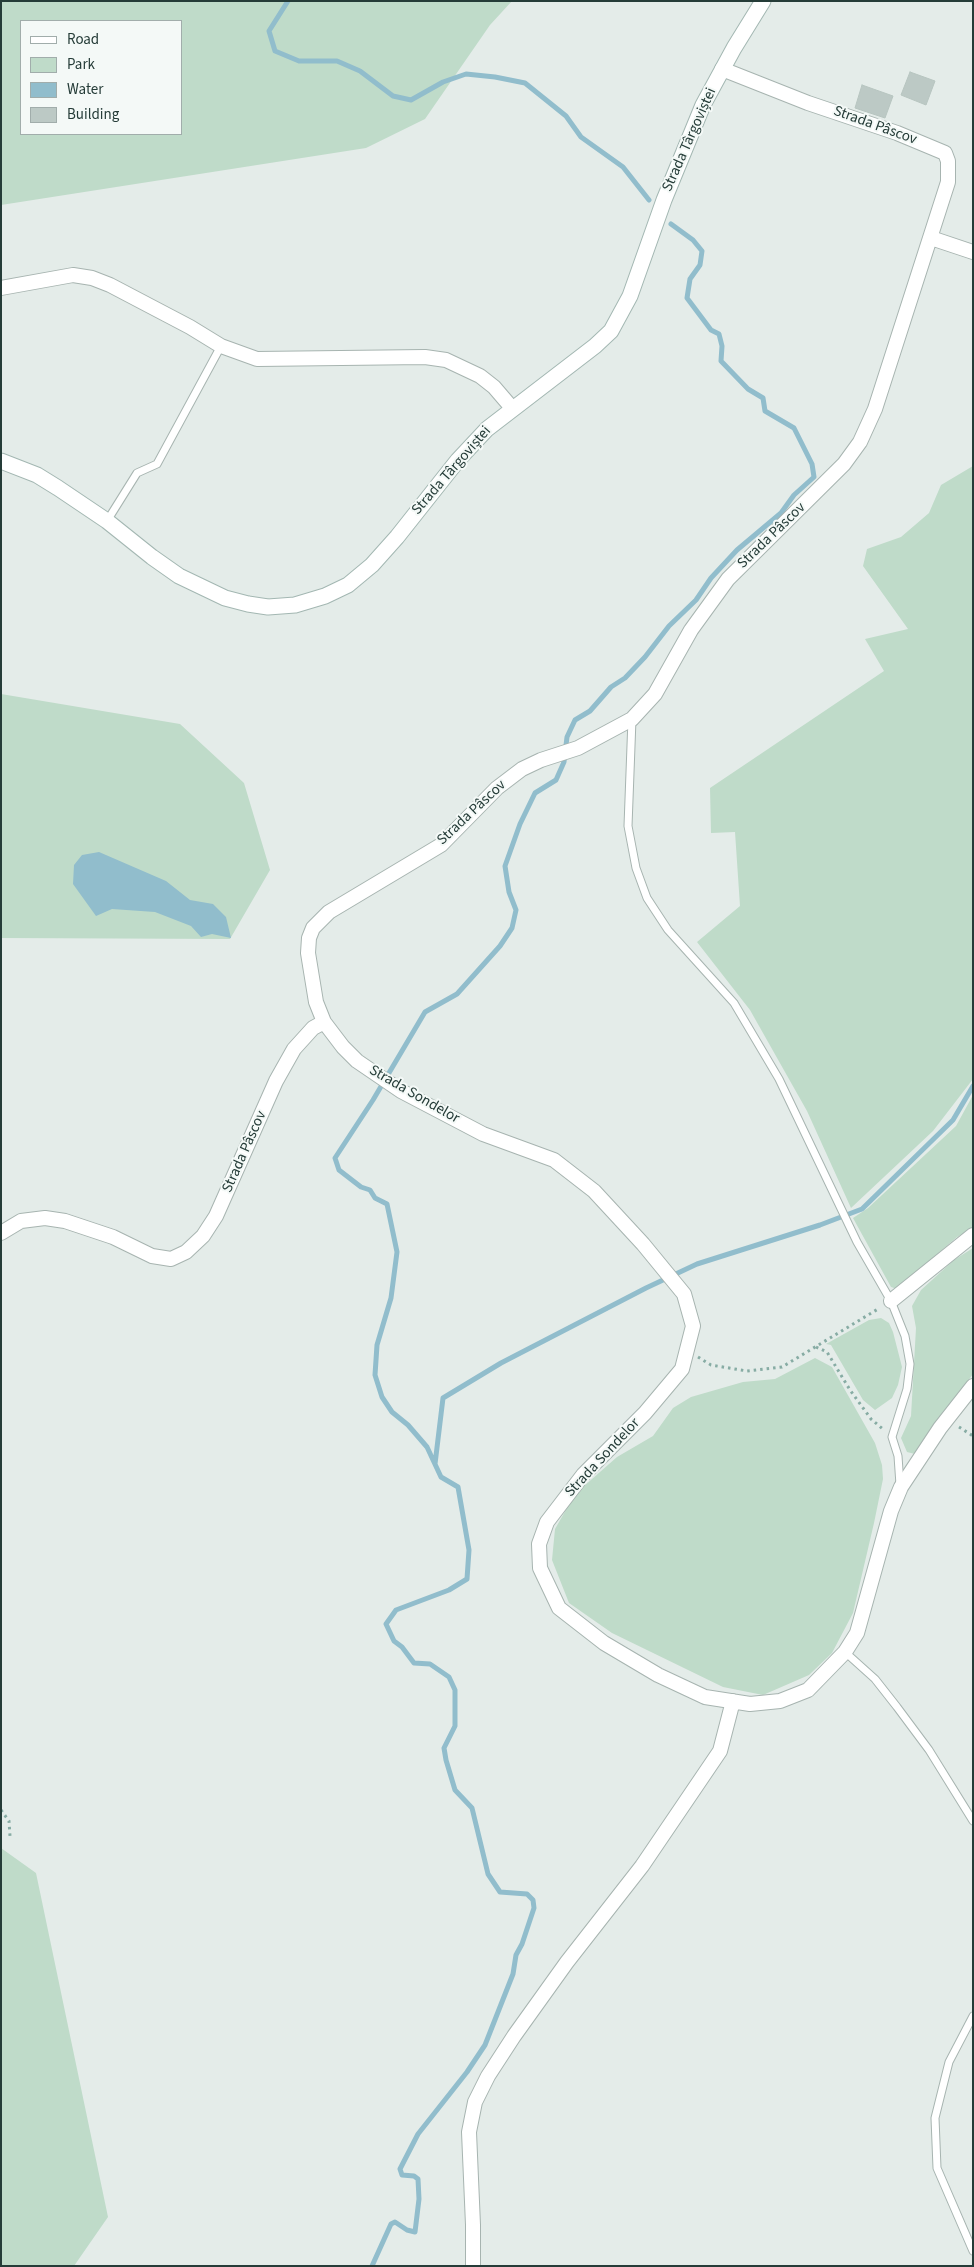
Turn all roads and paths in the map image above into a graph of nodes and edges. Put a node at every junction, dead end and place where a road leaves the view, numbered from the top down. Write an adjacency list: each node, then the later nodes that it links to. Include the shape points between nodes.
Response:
1 (764, 1): 2 (main road, Strada Târgoviștei)
2 (722, 69): 3 (street, Strada Pâscov, via 945,153 948,182); 7 (main road, Strada Târgoviștei, via 686,144 642,269 620,317 595,346)
3 (931, 238): 4 (street); 10 (street, Strada Pâscov, via 876,409 860,442 823,486 728,579 691,630 655,694)
4 (973, 252)
5 (1, 288): 6 (street, via 73,275 92,278)
6 (221, 346): 7 (street, via 257,359 426,357 446,360 480,376); 9 (lane, via 157,464 137,473)
7 (512, 408): 9 (main road, Strada Târgoviștei, via 458,460 372,565 348,585 295,605 268,607 248,604 204,589 152,557)
8 (1, 461): 9 (main road, Strada Târgoviștei, via 37,475)
9 (107, 521)
10 (632, 719): 11 (street, Strada Pâscov, via 578,748 522,769 498,788 441,845 329,912 313,928 308,953 316,1002); 14 (lane, via 628,826 636,868 647,898 668,930 734,1003 779,1079 857,1242)
11 (324, 1022): 12 (street, Strada Pâscov, via 313,1028 294,1049 276,1081 216,1216 203,1236 186,1252 171,1259 152,1256 113,1237 65,1220 21,1221); 16 (street, Strada Sondelor, via 357,1061 400,1091 483,1134 554,1160 594,1191 684,1294 693,1326)
12 (1, 1233)
13 (973, 1235): 14 (street)
14 (891, 1301): 15 (path); 18 (lane, via 905,1336 910,1364 907,1389)
15 (816, 1347): 16 (path, via 782,1367 746,1371 712,1364); 18 (path, via 827,1352 871,1419)
16 (687, 1351): 21 (street, Strada Sondelor, via 682,1369 645,1413 583,1475 547,1522 539,1544 540,1568 559,1608 604,1643 658,1676 705,1697)
17 (973, 1386): 19 (street, Strada Sondelor, via 940,1428)
18 (892, 1437): 19 (lane, via 898,1456)
19 (901, 1488): 20 (street, Strada Sondelor, via 891,1511 857,1633)
20 (845, 1652): 21 (street, Strada Sondelor, via 808,1690 780,1701); 23 (lane, via 875,1679 897,1707 929,1750)
21 (733, 1702): 27 (street, via 720,1751 642,1866 514,2036 475,2102 469,2132)
22 (1, 1810): 24 (path, via 9,1821)
23 (973, 1821)
24 (10, 1836)
25 (973, 2016): 26 (lane, via 949,2062 935,2118 938,2168)
26 (973, 2251)
27 (473, 2266)

